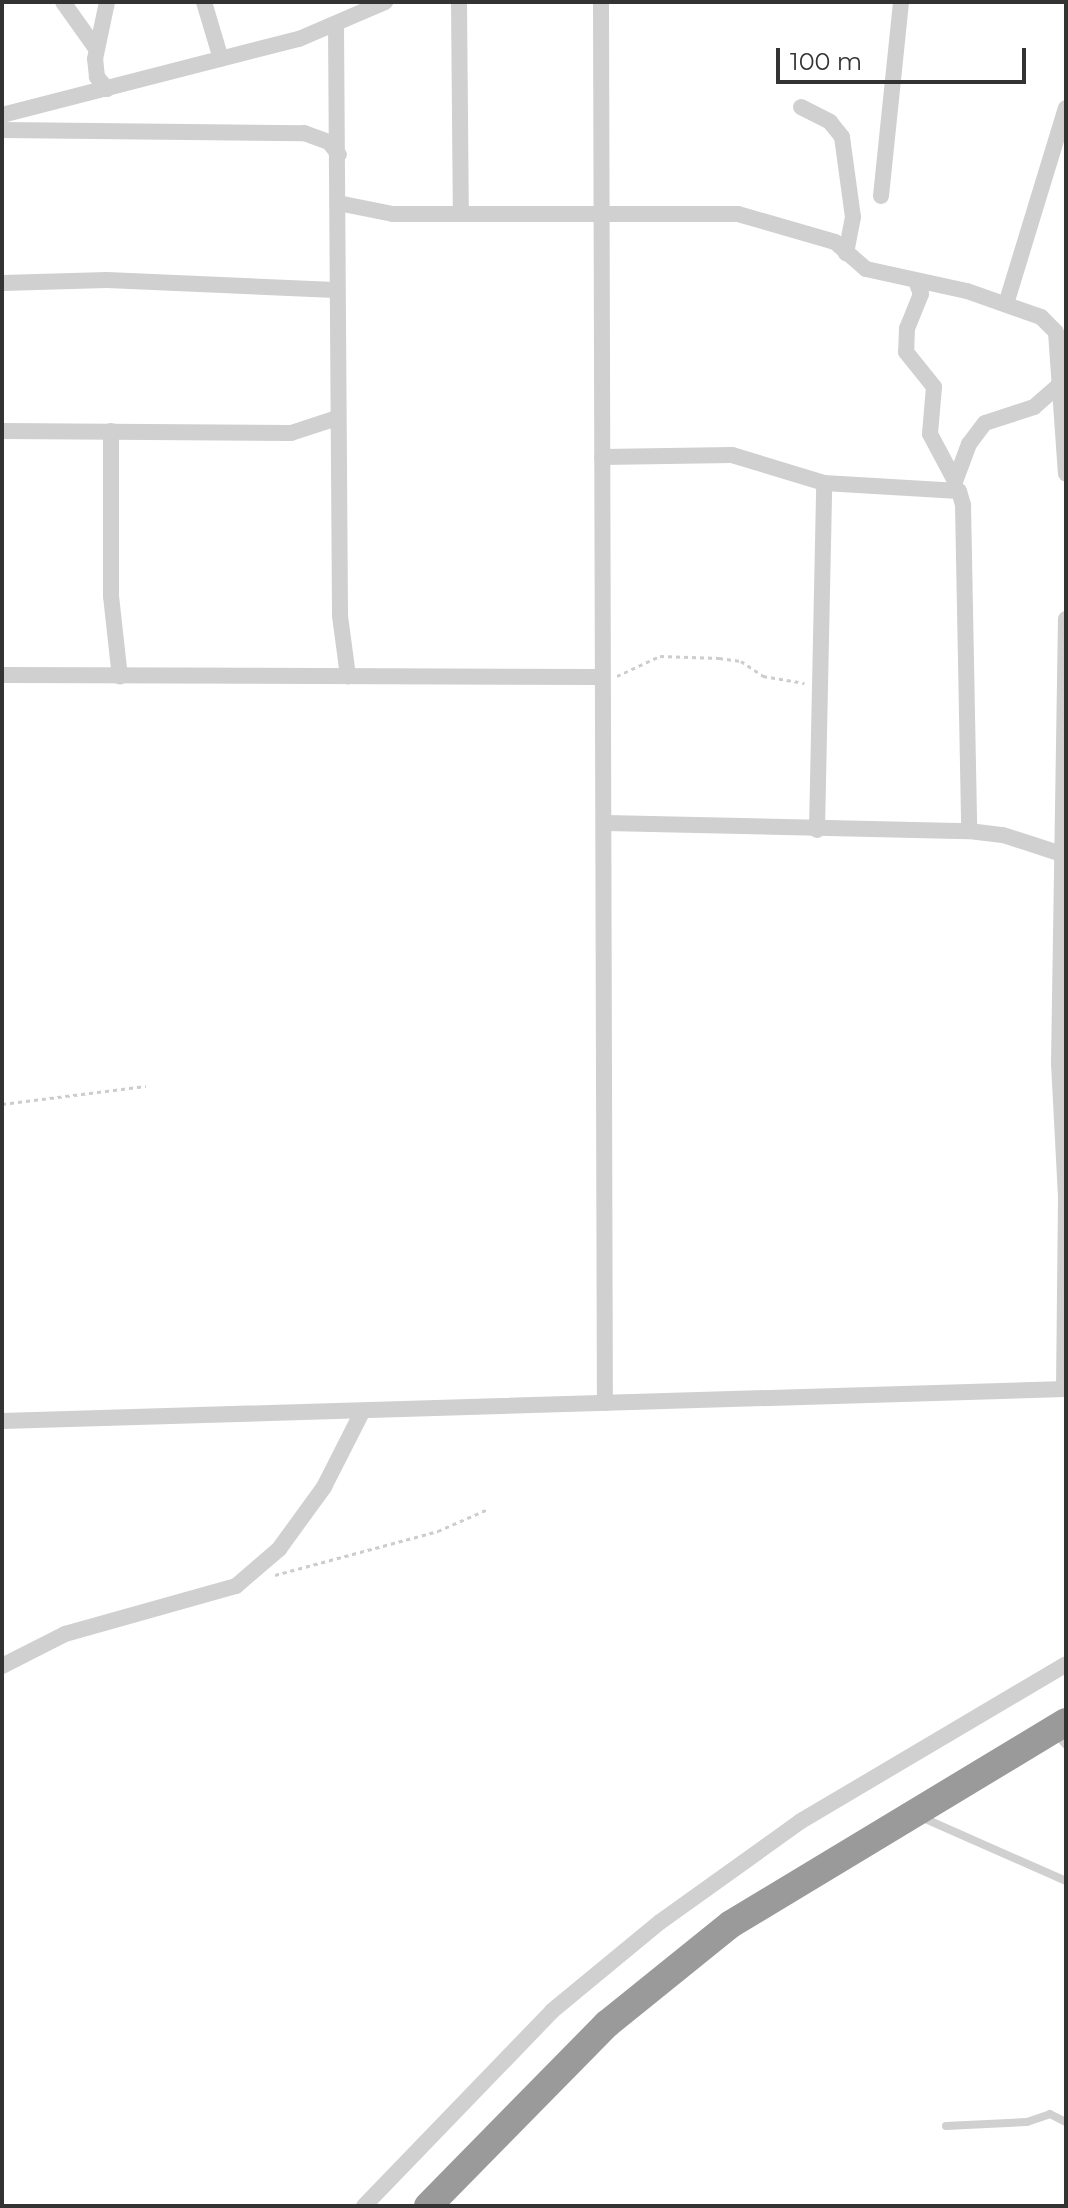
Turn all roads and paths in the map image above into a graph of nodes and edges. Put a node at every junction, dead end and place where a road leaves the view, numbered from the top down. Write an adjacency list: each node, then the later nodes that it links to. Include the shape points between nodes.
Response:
1 (63, 2): 9 (street)
2 (107, 2): 9 (street)
3 (204, 2): 10 (street)
4 (385, 2): 8 (street)
5 (459, 2): 23 (street)
6 (601, 2): 22 (street)
7 (901, 2): 19 (street)
8 (336, 26): 10 (street); 15 (street)
9 (95, 47): 11 (street, via 97,77)
10 (221, 59): 11 (street)
11 (107, 89): 14 (street)
12 (801, 107): 25 (street, via 830,122 842,137 853,217)
13 (1066, 108): 29 (street)
14 (2, 115)
15 (339, 120): 17 (street); 18 (street)
16 (2, 130): 17 (street)
17 (318, 136): 18 (street)
18 (339, 155): 20 (street)
19 (881, 196)
20 (338, 203): 21 (street); 24 (street)
21 (367, 212): 23 (street); 24 (street)
22 (602, 213): 23 (street); 25 (street, via 738,214 821,236); 34 (street)
23 (461, 214)
24 (337, 229): 28 (street)
25 (846, 253): 26 (street, via 866,269)
26 (916, 281): 29 (street); 37 (street, via 921,294 907,328 906,352 934,387 930,434)
27 (2, 283): 28 (street, via 107,280)
28 (335, 290): 31 (street)
29 (1006, 304): 30 (street, via 1051,324)
30 (1064, 381): 35 (street); 37 (street, via 1034,407 985,423 969,444)
31 (337, 418): 33 (street, via 291,433); 40 (street, via 340,616)
32 (2, 431): 33 (street)
33 (111, 431): 41 (street, via 111,596)
34 (602, 457): 36 (street, via 732,455); 42 (street)
35 (1066, 474)
36 (824, 483): 37 (street); 43 (street)
37 (954, 485): 47 (street, via 963,505)
38 (1066, 619): 44 (street)
39 (2, 675): 41 (street)
40 (348, 676): 41 (street); 42 (street)
41 (120, 677)
42 (600, 682): 43 (path, via 660,656 741,661 763,676); 45 (street)
43 (819, 686): 46 (street)
44 (1064, 807): 48 (street)
45 (606, 823): 46 (street); 53 (street)
46 (817, 830): 47 (street)
47 (969, 831): 48 (street, via 1003,835)
48 (1062, 854): 51 (street, via 1059,1063)
49 (146, 1086): 50 (path)
50 (2, 1104)
51 (1066, 1197): 52 (street)
52 (1065, 1389): 53 (street)
53 (605, 1403): 54 (street)
54 (362, 1412): 55 (street); 57 (street, via 324,1487 279,1549)
55 (2, 1421)
56 (488, 1509): 57 (path, via 365,1552 284,1574)
57 (251, 1575): 59 (street, via 209,1596 65,1634)
58 (1066, 1664): 65 (street, via 801,1821 660,1922 552,2011)
59 (2, 1666)
60 (1061, 1732): 61 (highway)
61 (909, 1812): 62 (lane); 66 (highway, via 792,1883 664,1977 540,2088)
62 (1066, 1881)
63 (1066, 2122): 64 (lane, via 1050,2114 1027,2122)
64 (946, 2126)
65 (364, 2206)
66 (428, 2206)

